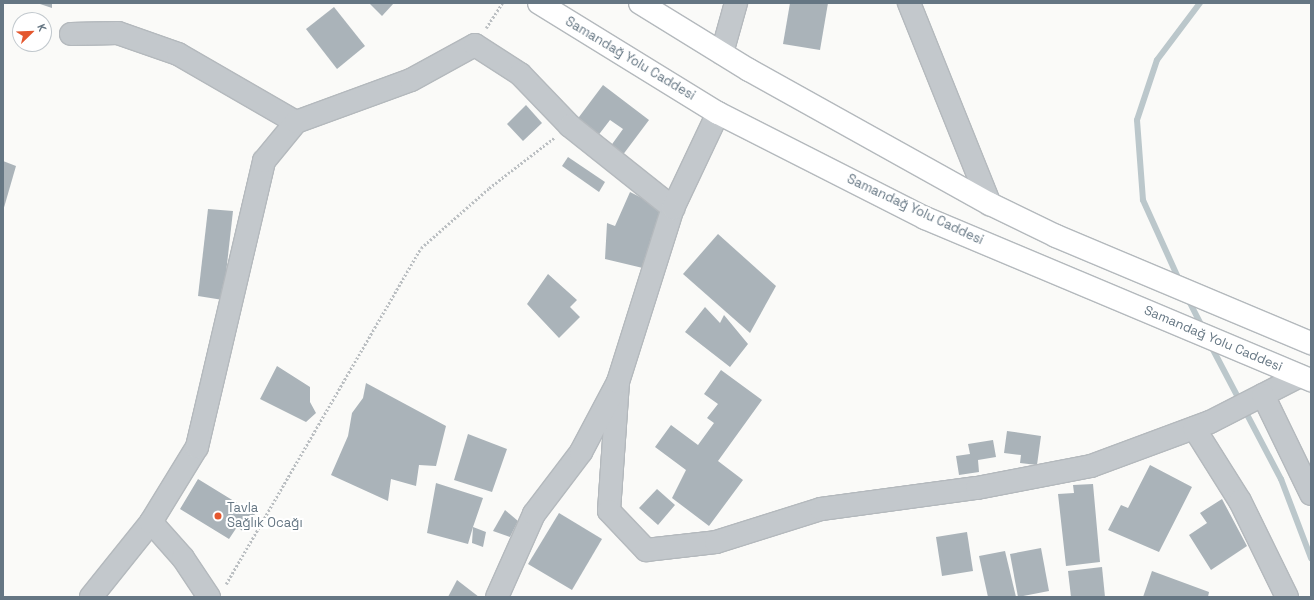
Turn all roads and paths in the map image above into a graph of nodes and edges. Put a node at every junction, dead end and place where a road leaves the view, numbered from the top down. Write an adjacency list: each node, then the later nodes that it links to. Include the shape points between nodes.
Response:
1 (502, 3): 7 (path)
2 (539, 3): 9 (highway, Samandağ Yolu Caddesi)
3 (640, 3): 8 (highway)
4 (736, 3): 8 (street)
5 (909, 3): 12 (street)
6 (71, 34): 10 (street, via 118,33 178,54)
7 (474, 45): 10 (street, via 411,80); 11 (street, via 520,74)
8 (722, 53): 12 (highway)
9 (718, 113): 13 (street); 15 (highway, Samandağ Yolu Caddesi, via 925,218)
10 (296, 122): 20 (street, via 264,161 197,447)
11 (570, 126): 13 (street); 21 (path, via 489,188 421,248)
12 (990, 204): 14 (highway, via 1056,236)
13 (673, 208): 16 (street)
14 (1311, 343)
15 (1306, 378): 17 (street)
16 (618, 382): 18 (street, via 609,511 646,550 716,542 821,509 977,488 1091,466); 23 (street, via 581,452 534,514)
17 (1258, 397): 18 (street); 19 (street)
18 (1194, 428): 24 (street, via 1240,501)
19 (1311, 494)
20 (151, 522): 21 (street); 22 (street)
21 (216, 594)
22 (91, 597)
23 (497, 597)
24 (1287, 597)

